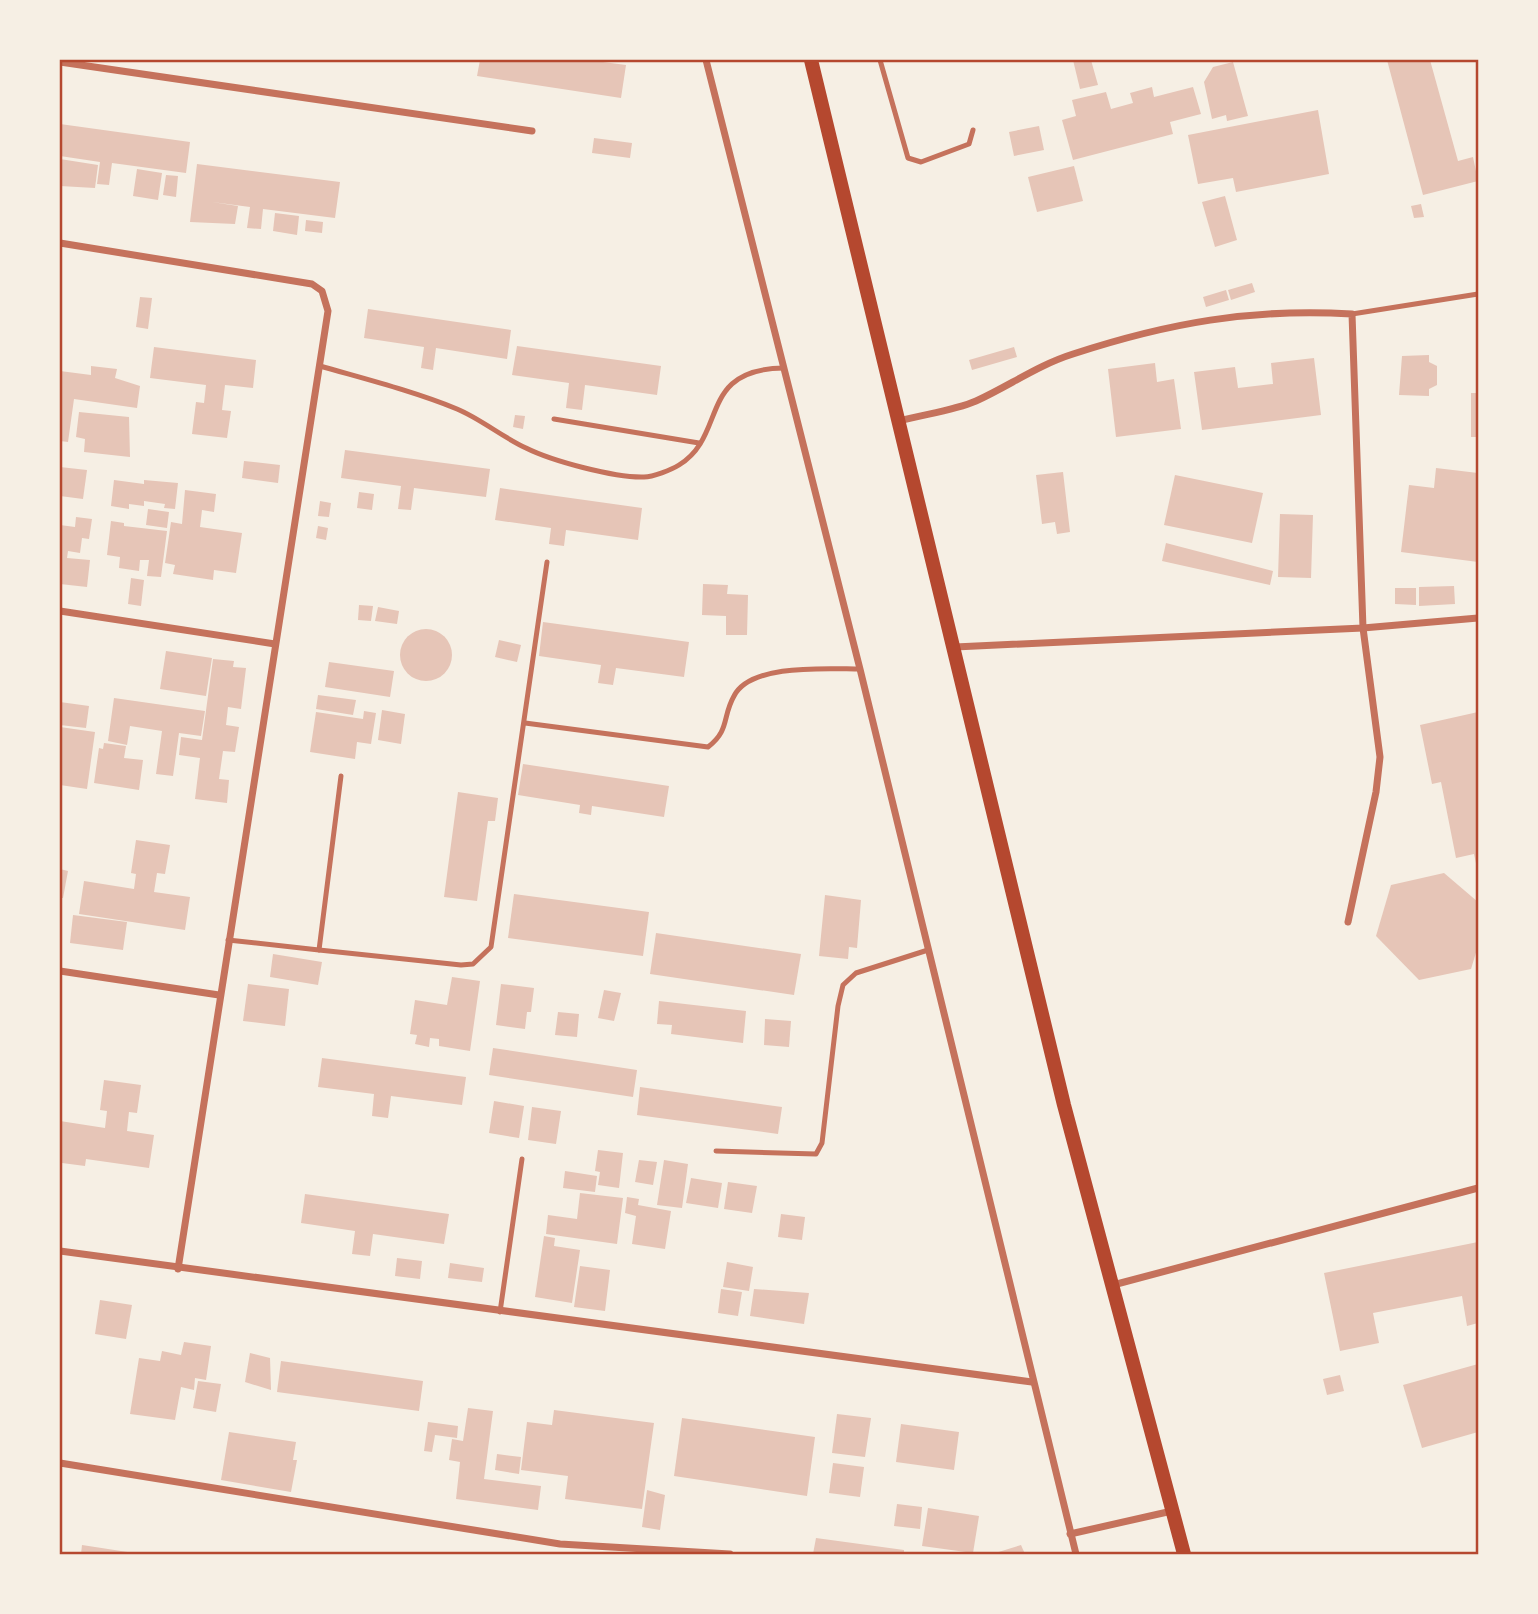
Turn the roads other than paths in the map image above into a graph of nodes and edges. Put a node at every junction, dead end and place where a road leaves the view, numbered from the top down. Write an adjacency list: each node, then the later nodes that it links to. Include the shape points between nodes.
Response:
1 (706, 60): 11 (street)
2 (810, 60): 13 (main road)
3 (880, 60): 5 (lane, via 908,158 921,162 969,144)
4 (60, 62): 6 (street)
5 (973, 130)
6 (532, 131)
7 (60, 243): 10 (street, via 312,284 322,291 328,311)
8 (1479, 294): 9 (lane)
9 (1352, 314): 13 (street, via 1253,313 1161,327 1072,354 974,402); 18 (street)
10 (320, 366): 14 (lane, via 459,410 563,464 645,477 680,464); 19 (street)
11 (784, 368): 14 (lane, via 745,374 726,388); 21 (street)
12 (554, 419): 14 (lane)
13 (899, 421): 20 (main road)
14 (699, 443)
15 (547, 562): 22 (lane)
16 (60, 611): 19 (street)
17 (1479, 618): 18 (street)
18 (1363, 628): 20 (street); 24 (street, via 1380,757)
19 (275, 643): 25 (street)
20 (955, 647): 35 (main road, via 1064,1105)
21 (860, 669): 22 (lane, via 796,670 749,679 734,695 722,736 708,747); 27 (street)
22 (524, 723): 26 (lane, via 491,947 484,957 461,965)
23 (341, 776): 26 (lane)
24 (1348, 922)
25 (228, 940): 26 (lane); 29 (street)
26 (319, 950)
27 (928, 950): 30 (lane, via 856,973 843,985 822,1143 816,1154); 37 (street)
28 (60, 971): 29 (street)
29 (219, 995): 34 (street)
30 (716, 1151)
31 (523, 1158): 36 (lane)
32 (1479, 1188): 35 (street)
33 (60, 1251): 34 (street)
34 (178, 1269): 36 (street)
35 (1113, 1285): 39 (main road)
36 (500, 1312): 37 (street)
37 (1032, 1382): 40 (street)
38 (60, 1463): 41 (street, via 561,1544)
39 (1173, 1511): 40 (street); 43 (main road)
40 (1070, 1534): 42 (street)
41 (730, 1555)
42 (1076, 1555)
43 (1184, 1555)

